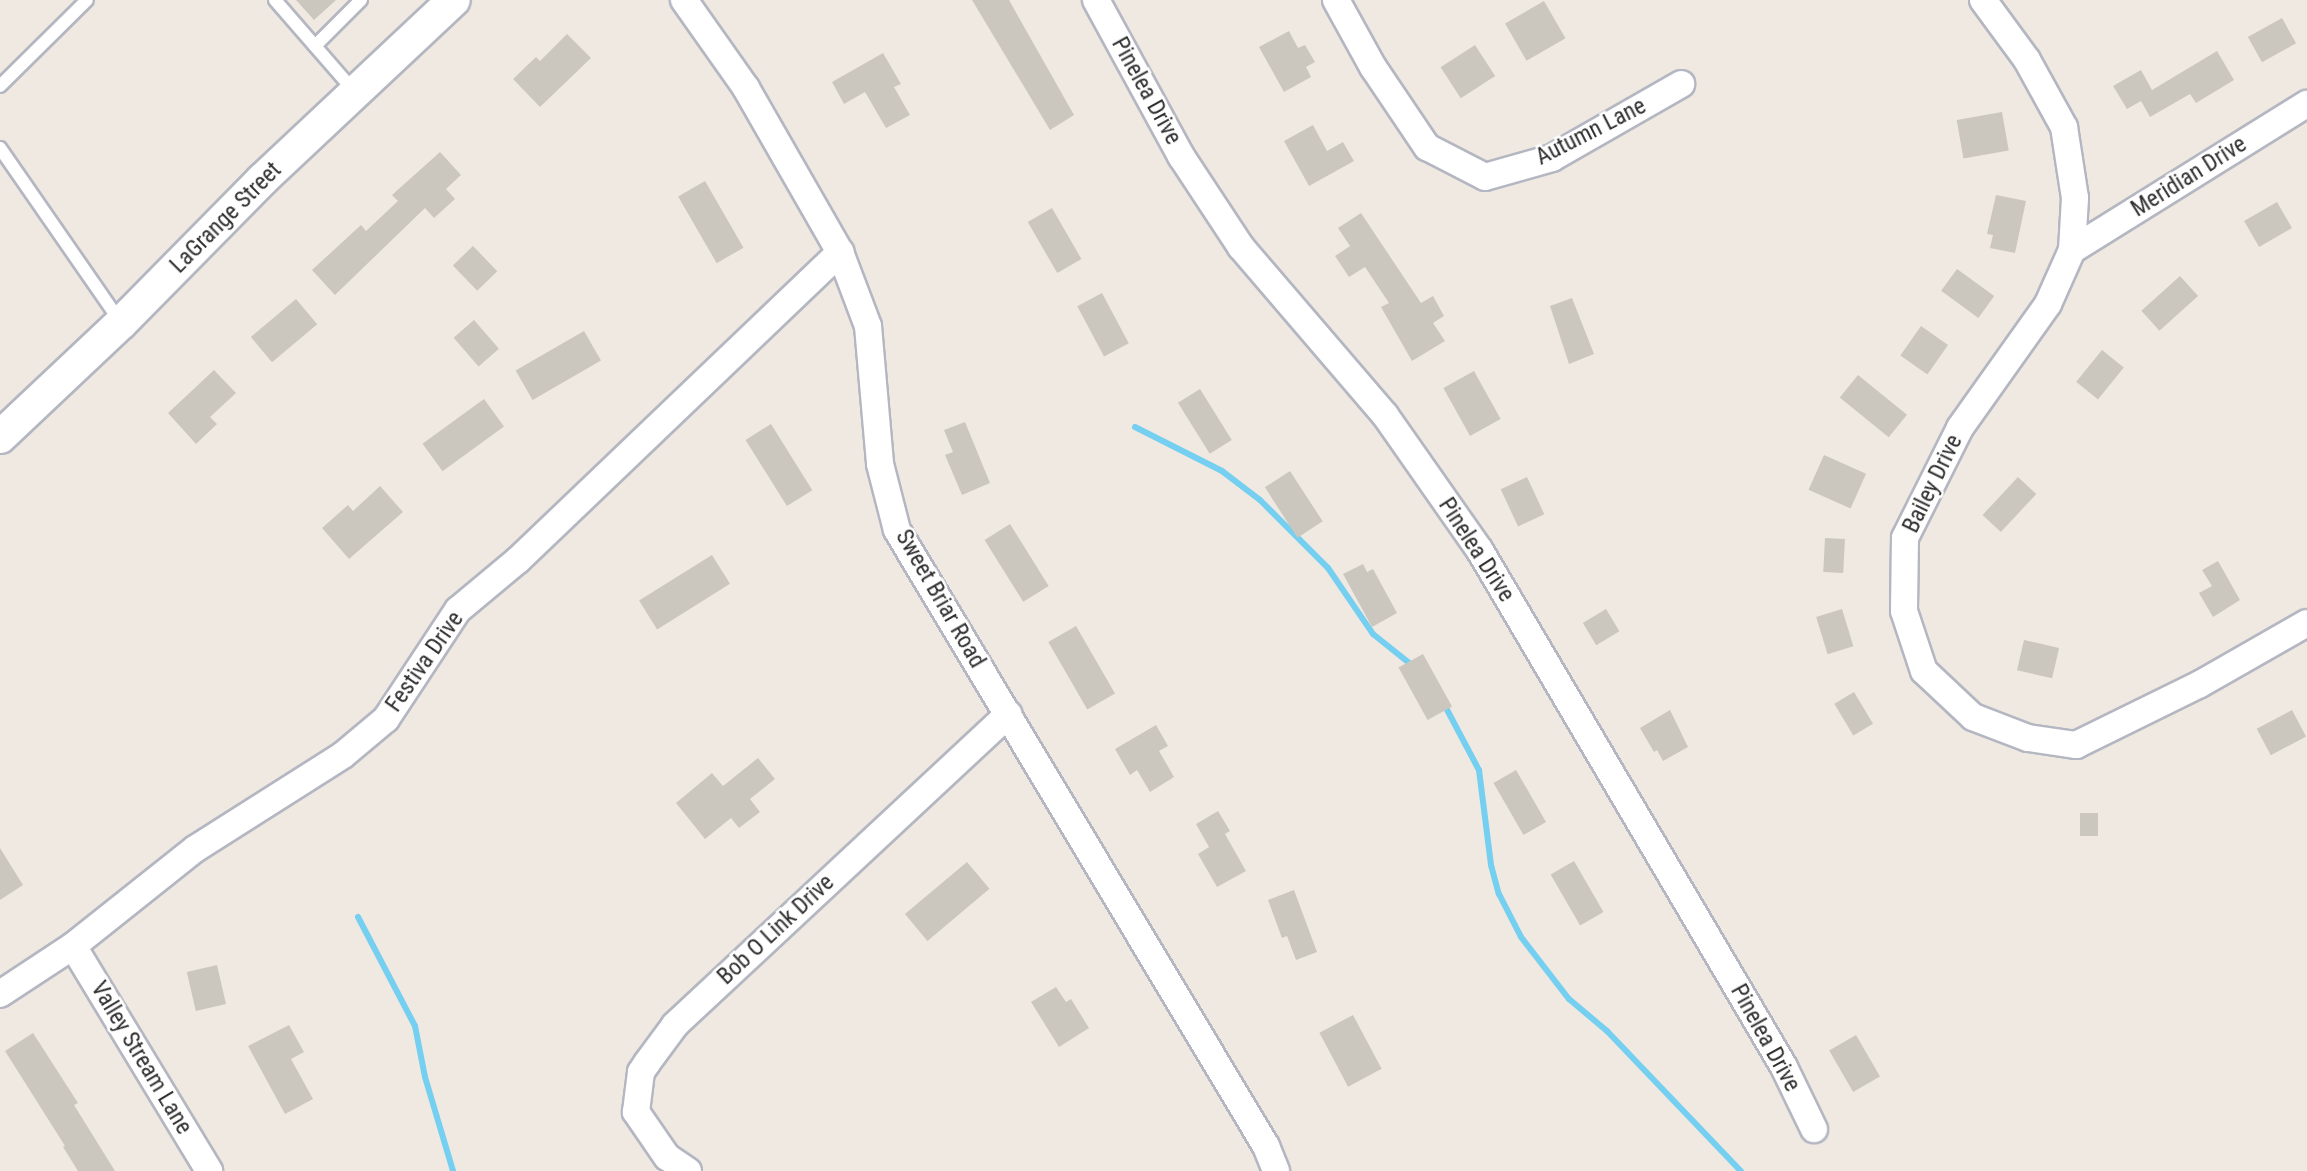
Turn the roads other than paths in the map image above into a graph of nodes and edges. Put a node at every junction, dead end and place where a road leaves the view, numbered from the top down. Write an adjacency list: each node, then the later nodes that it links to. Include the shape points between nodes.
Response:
1 (87, 0): 11 (lane)
2 (275, 0): 9 (lane)
3 (362, 0): 9 (lane)
4 (454, 0): 12 (street, LaGrange Street)
5 (684, 0): 16 (street, Sweet Briar Road, via 746,88)
6 (1096, 0): 23 (street, Pinelea Drive, via 1181,156 1241,247 1385,415 1479,549 1784,1068)
7 (1336, 0): 10 (street, Autumn Lane, via 1373,67 1427,147 1485,177 1552,158)
8 (1983, 0): 15 (street, Bailey Drive, via 2027,60 2064,127 2076,198)
9 (315, 46): 12 (lane)
10 (1681, 84)
11 (0, 86)
12 (355, 92): 17 (street, LaGrange Street)
13 (2307, 104): 15 (street, Meridian Drive)
14 (0, 149): 17 (lane)
15 (2072, 250): 19 (street, Bailey Drive, via 2048,304 1960,428 1905,538 1904,611 1924,671 1973,717 2028,738 2076,745 2200,684)
16 (840, 252): 20 (street, Sweet Briar Road, via 868,326 880,464 897,530); 21 (street, Festiva Drive, via 518,559 458,610 386,719 343,755 195,849)
17 (121, 323): 18 (street, LaGrange Street)
18 (0, 437)
19 (2307, 623)
20 (1008, 714): 25 (street, Bob O Link Drive, via 675,1025 647,1063 641,1072 636,1112 667,1157); 26 (street, Sweet Briar Road, via 1259,1134)
21 (73, 946): 22 (street, Festiva Drive); 24 (street, Valley Stream Lane)
22 (0, 994)
23 (1814, 1129)
24 (209, 1171)
25 (688, 1171)
26 (1276, 1171)

